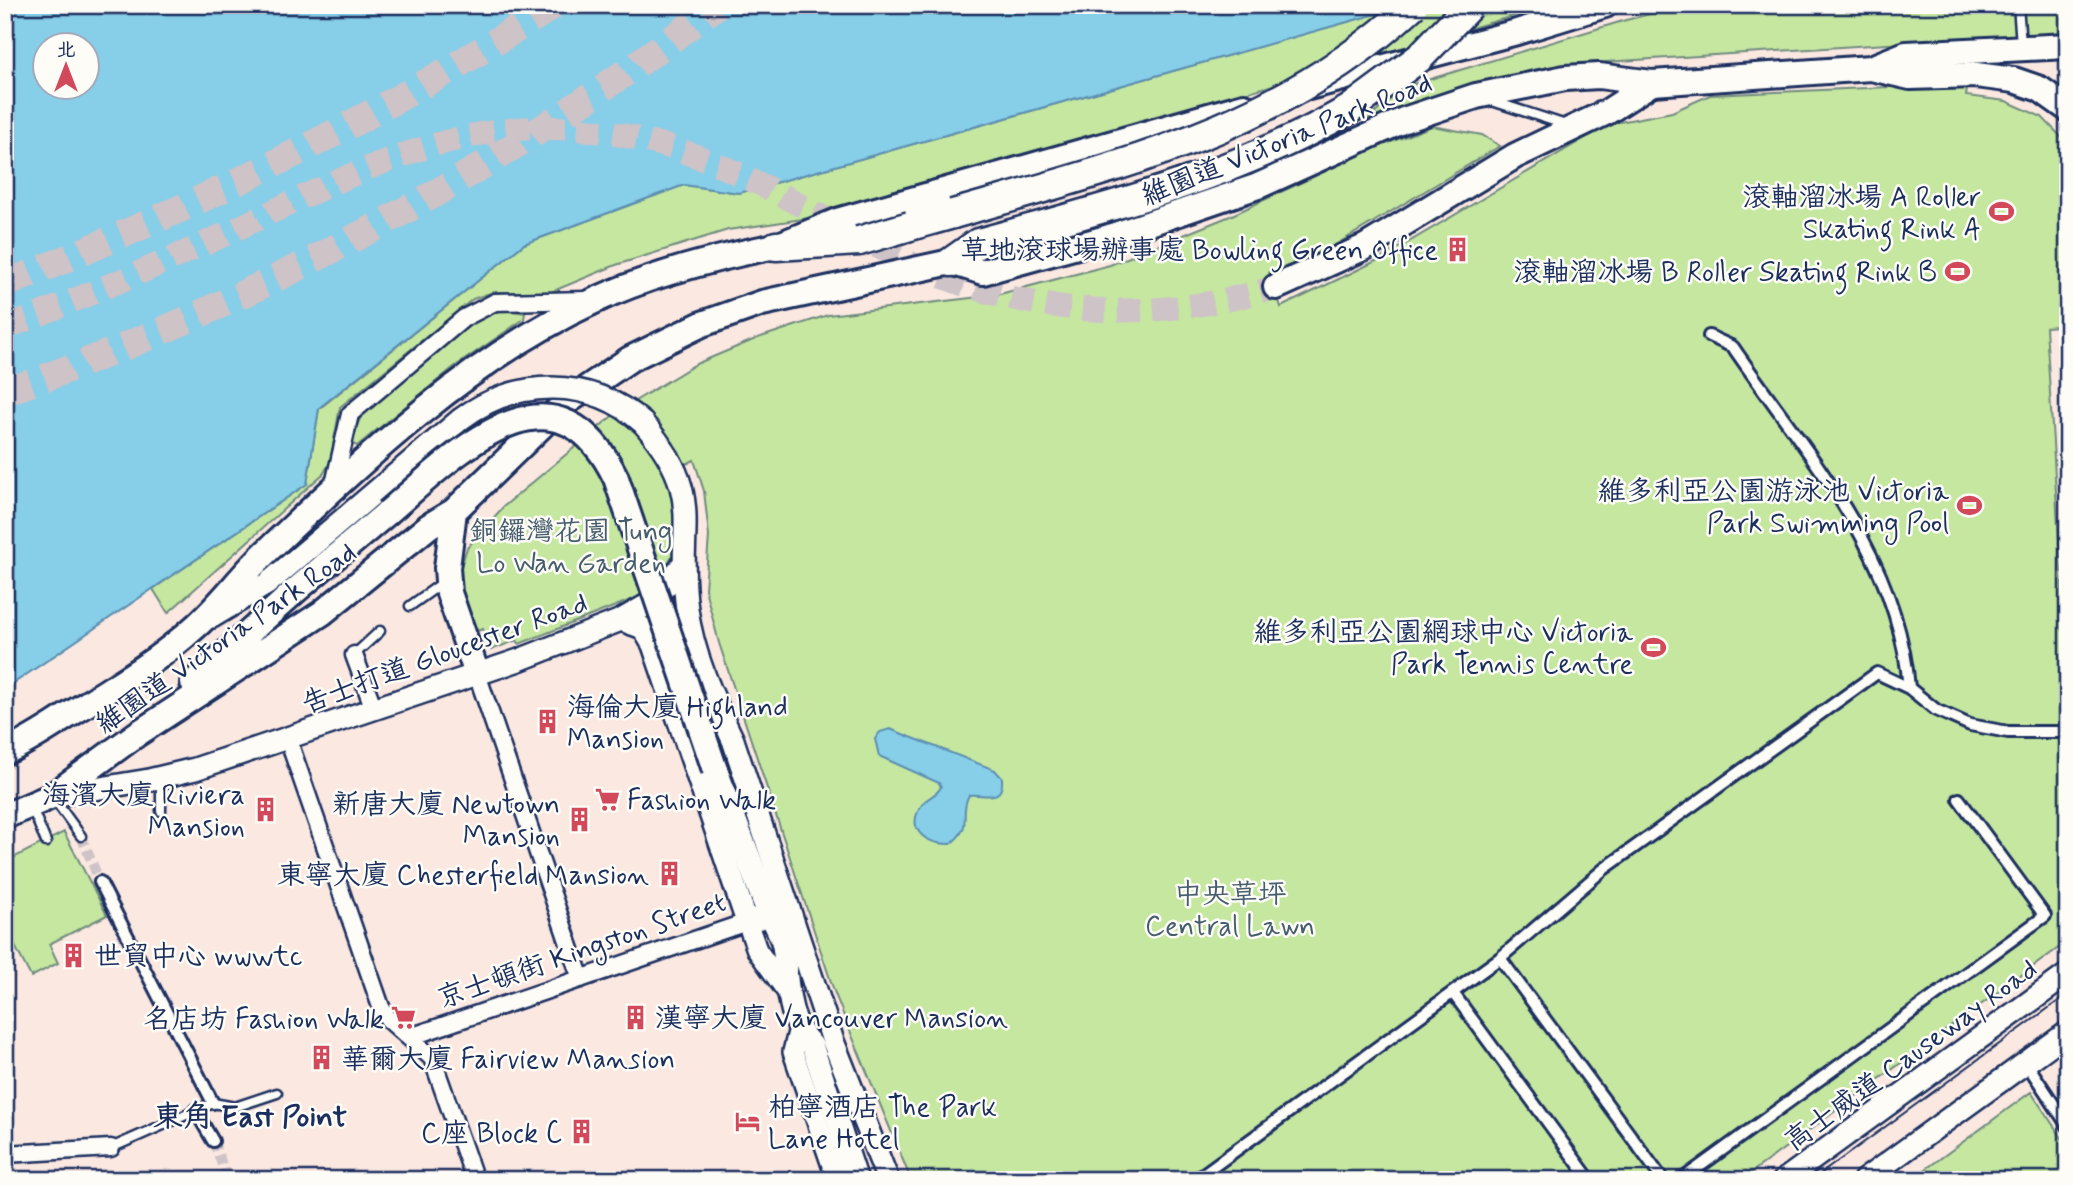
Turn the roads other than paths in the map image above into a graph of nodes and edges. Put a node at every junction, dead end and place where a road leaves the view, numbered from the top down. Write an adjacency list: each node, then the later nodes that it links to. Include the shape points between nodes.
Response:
1 (1413, 5): 11 (highway, bridge, via 1333,71 1206,134 1100,172 859,241)
2 (1470, 5): 12 (highway, bridge, via 1419,58 1314,130 1205,177 978,243)
3 (1605, 5): 11 (main road, 維園道 Victoria Park Road, via 836,221)
4 (2018, 5): 5 (lane, via 2021,44)
5 (2068, 46): 6 (main road, via 1906,54)
6 (1871, 68): 7 (main road, 維園道 Victoria Park Road); 9 (main road, via 1910,77 1976,75 2014,80 2040,89)
7 (1652, 83): 8 (main road, 維園道 Victoria Park Road, via 1599,76 1565,78); 10 (main road, via 1607,113)
8 (1476, 96): 10 (lane); 12 (main road, 維園道 Victoria Park Road, via 1404,120 1258,186 1106,238 983,272)
9 (2068, 109)
10 (1572, 128): 13 (main road, via 1516,156 1365,247)
11 (776, 246): 14 (main road, 維園道 Victoria Park Road, via 685,268)
12 (951, 262): 17 (main road, 維園道 Victoria Park Road, via 762,303 662,342 565,403)
13 (1276, 287)
14 (595, 300): 16 (main road, 維園道 Victoria Park Road, via 533,333 464,379); 16 (street, via 495,302 464,318 350,414)
15 (1709, 335): 26 (street, via 1733,347 1856,522 1898,619)
16 (332, 489): 22 (main road, 維園道 Victoria Park Road)
17 (454, 511): 19 (main road); 29 (main road, 維園道 Victoria Park Road, via 322,613)
18 (683, 564): 21 (main road, via 654,601); 22 (main road, bridge, via 686,503 669,456 643,423 608,399 568,389 512,391 461,419 267,584); 59 (main road, via 692,640 733,740 833,1041)
19 (447, 579): 20 (lane); 25 (main road)
20 (410, 606)
21 (621, 620): 25 (main road, 告士打道 Gloucester Road); 40 (main road, 告士打道 Gloucester Road, via 643,628 653,645)
22 (195, 627): 31 (main road, via 105,692)
23 (380, 631): 24 (lane)
24 (354, 655): 27 (street)
25 (477, 674): 27 (main road, 告士打道 Gloucester Road); 43 (street)
26 (1909, 688): 28 (street, via 1936,710 1970,725 2008,732); 41 (street, via 1877,673 1604,869)
27 (374, 709): 30 (main road, 告士打道 Gloucester Road)
28 (2068, 733)
29 (137, 734): 34 (main road, 維園道 Victoria Park Road); 40 (main road, bridge, via 464,447 503,424 524,418 553,420 595,444 623,496 741,844)
30 (288, 739): 32 (main road, 告士打道 Gloucester Road); 46 (street, via 381,1007)
31 (5, 752)
32 (161, 778): 34 (main road, 告士打道 Gloucester Road); 35 (lane)
33 (1959, 799): 63 (street, via 2045,916)
34 (41, 801): 36 (main road, 告士打道 Gloucester Road); 37 (lane); 38 (lane)
35 (161, 811)
36 (5, 816)
37 (81, 836)
38 (46, 842)
39 (100, 882): 50 (street)
40 (759, 918): 43 (street, 京士頓街 Kingston Street); 47 (main road, 告士打道 Gloucester Road, via 782,943 788,993)
41 (1500, 958): 44 (street); 62 (street)
42 (2068, 974): 64 (main road, 高士威道 Causeway Road)
43 (581, 979): 46 (street, 京士頓街 Kingston Street)
44 (1453, 993): 60 (street); 61 (street)
45 (2068, 1031): 48 (main road)
46 (410, 1037): 56 (street, via 432,1058 439,1073)
47 (805, 1039): 57 (street, 告士打道 Gloucester Road, via 793,1052); 58 (main road, 告士打道 Gloucester Road)
48 (2025, 1061): 52 (street); 65 (main road)
49 (277, 1093): 50 (lane, via 235,1107)
50 (214, 1102): 51 (lane)
51 (195, 1110): 53 (street); 54 (lane)
52 (2068, 1126)
53 (213, 1141)
54 (111, 1148): 55 (street)
55 (5, 1154)
56 (475, 1180)
57 (837, 1180)
58 (858, 1180)
59 (888, 1180)
60 (1195, 1180)
61 (1590, 1180)
62 (1662, 1180)
63 (1681, 1180)
64 (1784, 1180)
65 (1864, 1180)

